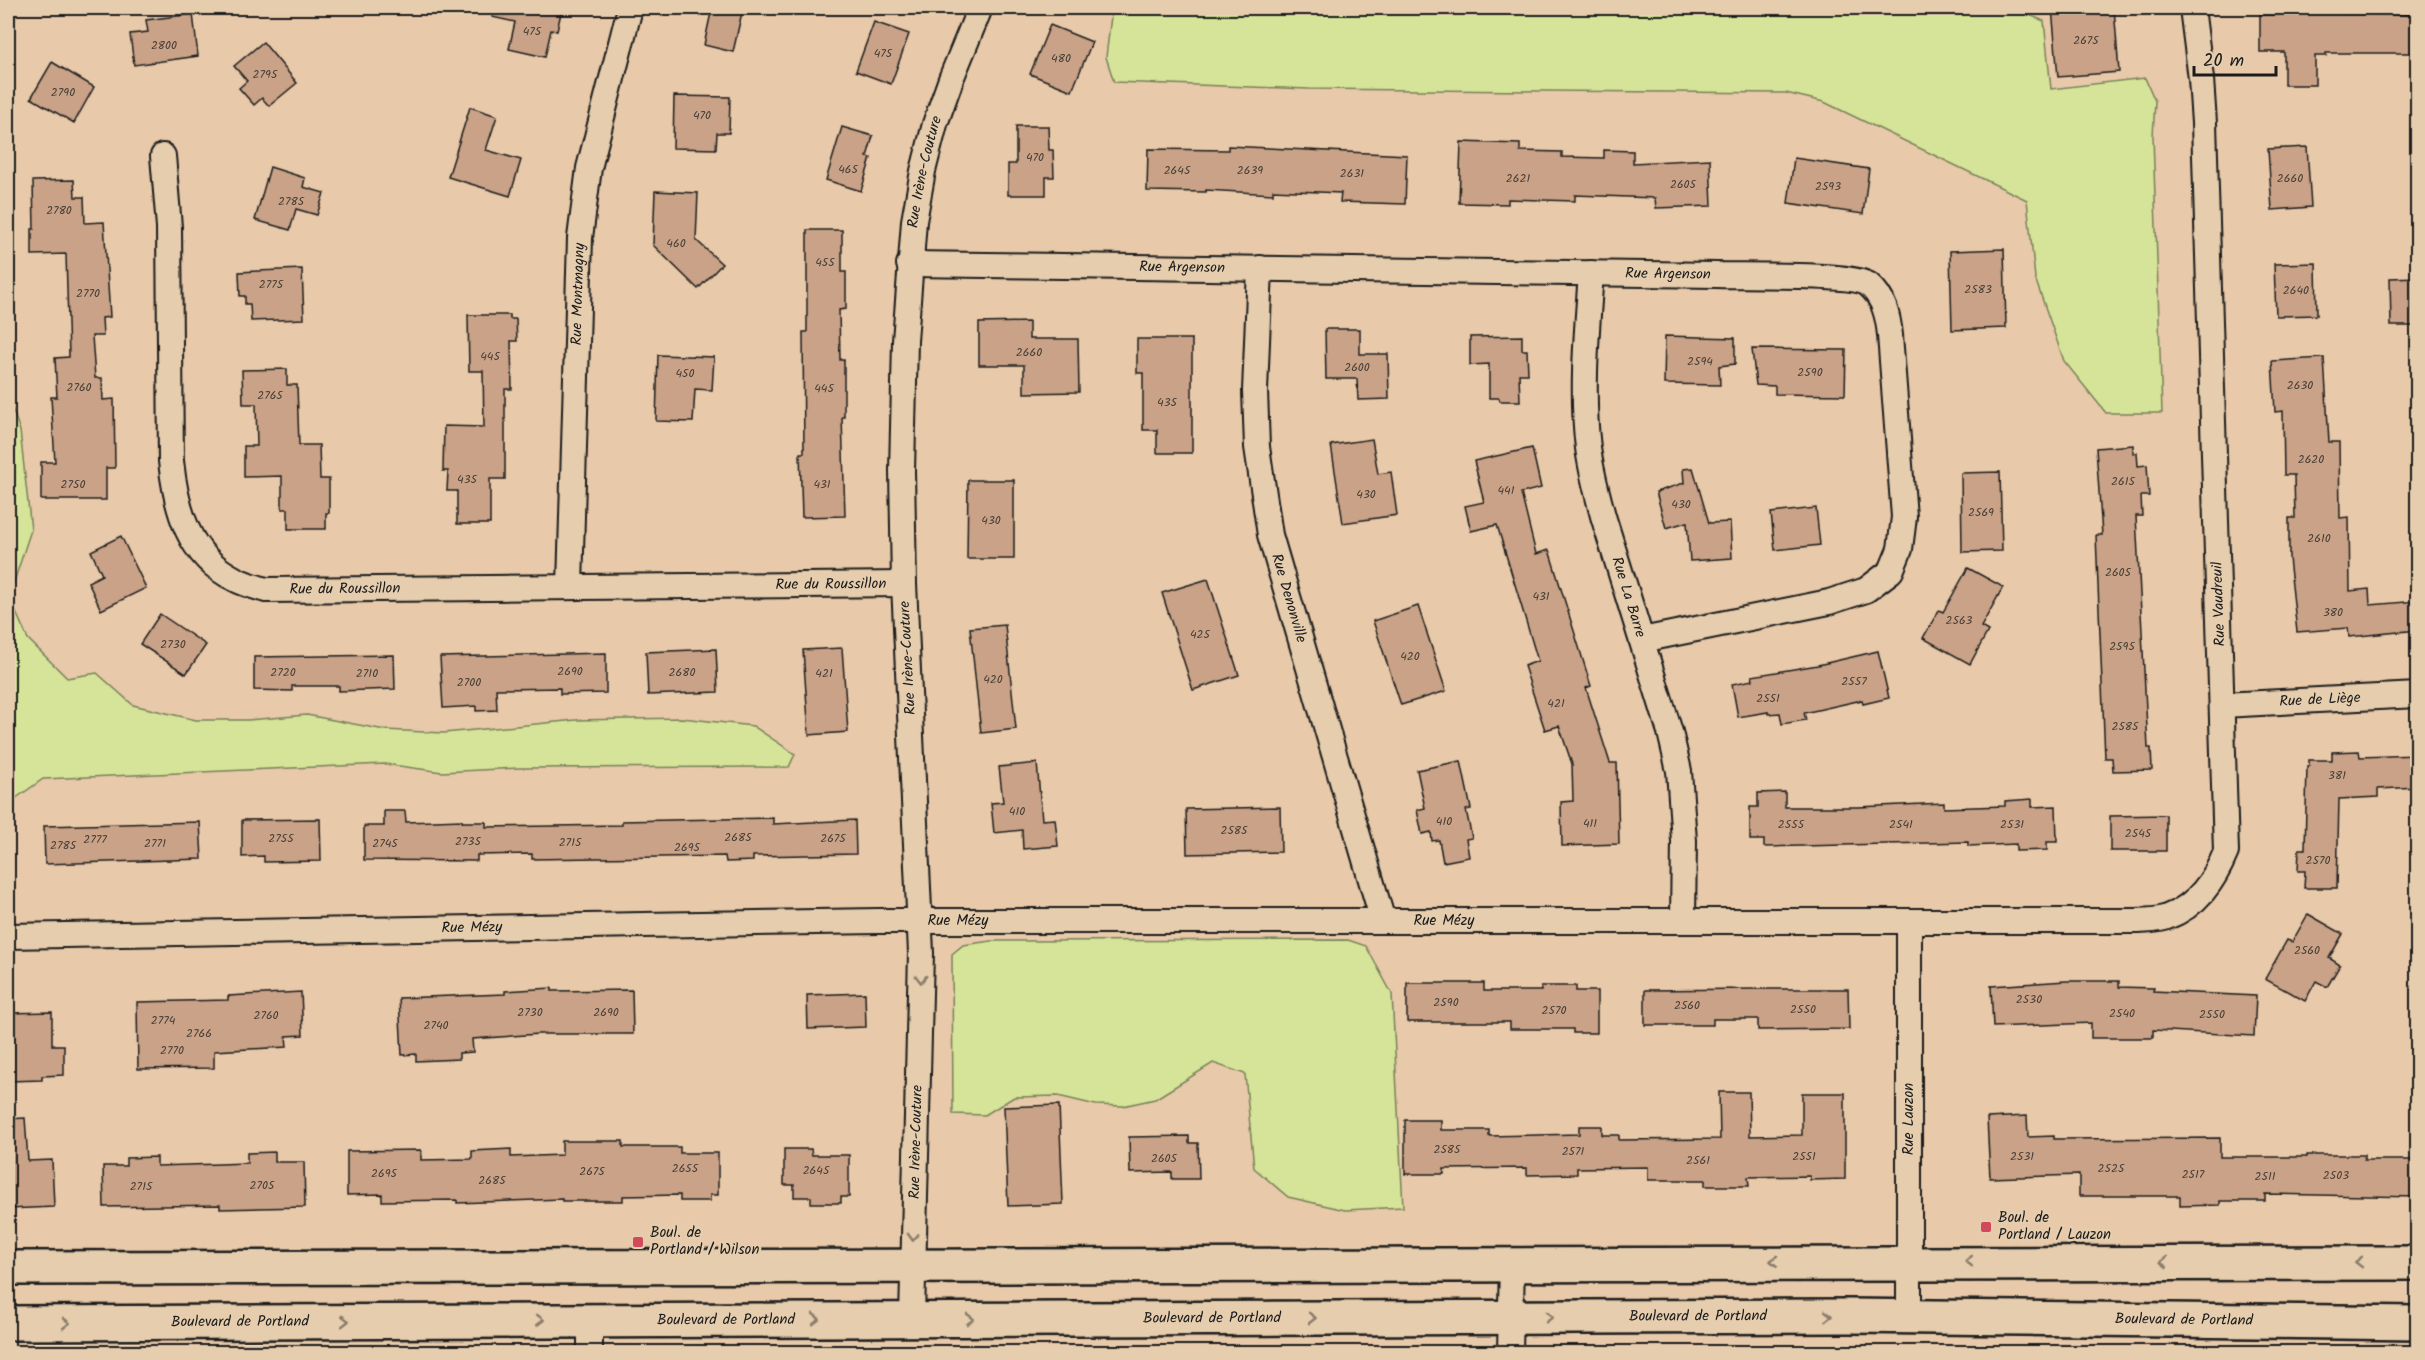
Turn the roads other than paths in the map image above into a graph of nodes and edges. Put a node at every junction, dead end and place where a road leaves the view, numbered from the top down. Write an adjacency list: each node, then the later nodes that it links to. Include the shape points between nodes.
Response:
1 (630, 8): 9 (street, Rue Montmagny, via 590,168 580,238)
2 (980, 8): 5 (street, Rue Irène-Couture, via 935,124)
3 (2192, 8): 12 (street, Rue Vaudreuil, via 2204,123)
4 (163, 156): 9 (street, Rue du Roussillon, via 169,227 171,461 181,519 195,546 235,580 266,590)
5 (909, 264): 6 (street, Rue Argenson); 8 (street, Rue Irène-Couture, via 902,459)
6 (1260, 268): 7 (street, Rue Argenson); 15 (street, Rue Denonville, via 1257,447 1270,536)
7 (1591, 273): 10 (street, Rue La Barre, via 1588,447 1603,516); 10 (street, Rue Argenson, via 1846,278 1868,283 1888,316 1904,518 1900,549 1891,571 1866,590 1829,602)
8 (904, 584): 9 (street, Rue du Roussillon); 14 (street, Rue Irène-Couture)
9 (570, 586)
10 (1642, 640): 13 (street, Rue La Barre, via 1678,771 1684,841)
11 (2418, 695): 12 (street, Rue de Liège)
12 (2222, 705): 16 (street, Rue Vaudreuil, via 2226,852 2217,876 2187,906 2165,918 2138,921)
13 (1683, 920): 15 (street, Rue Mézy); 16 (street, Rue Mézy)
14 (920, 921): 15 (street, Rue Mézy); 17 (street, Rue Mézy); 21 (street, Rue Irène-Couture, one-way to 21)
15 (1383, 921)
16 (1909, 921): 18 (street, Rue Lauzon)
17 (8, 936)
18 (1909, 1261): 19 (main road, one-way to 19); 20 (main road, one-way to 18); 24 (street, Rue Lauzon)
19 (1512, 1262): 21 (main road); 23 (street)
20 (2418, 1263)
21 (912, 1265): 22 (main road); 25 (street, Rue Irène-Couture)
22 (8, 1268)
23 (1511, 1317): 24 (main road, Boulevard de Portland, one-way to 24); 25 (main road, Boulevard de Portland, one-way to 23); 30 (street)
24 (1909, 1317): 28 (main road, Boulevard de Portland)
25 (912, 1318): 26 (main road, Boulevard de Portland, one-way to 25)
26 (590, 1321): 27 (main road, Boulevard de Portland, one-way to 26); 29 (street)
27 (8, 1323)
28 (2418, 1323)
29 (590, 1353)
30 (1510, 1353)

